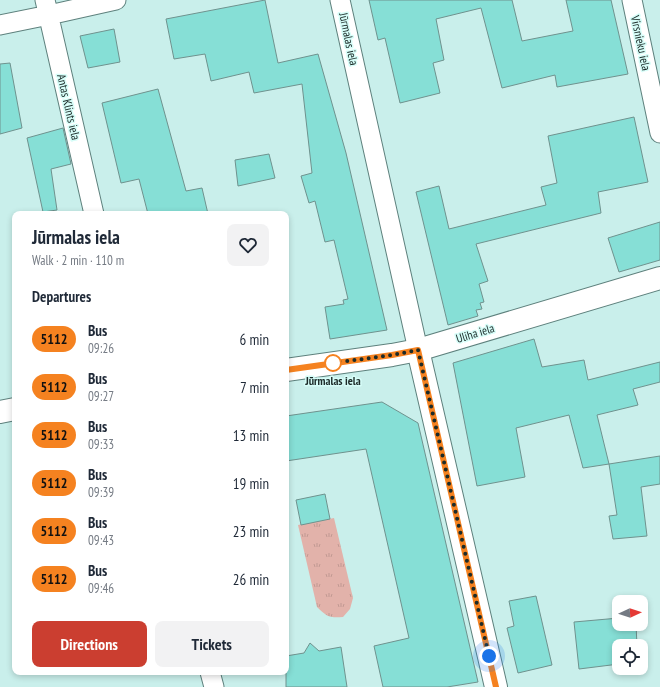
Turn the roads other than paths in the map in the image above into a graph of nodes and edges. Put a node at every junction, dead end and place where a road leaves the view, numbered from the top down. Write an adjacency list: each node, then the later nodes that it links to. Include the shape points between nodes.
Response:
1 (116, 0): 4 (street)
2 (340, 0): 9 (street, Jūrmalas iela)
3 (632, 0): 6 (street, Virsnieku iela)
4 (47, 8): 5 (street); 7 (street, Antas Klints iela)
5 (0, 25)
6 (660, 133)
7 (93, 211)
8 (660, 278): 9 (main road, Uliha iela)
9 (418, 350): 10 (main road, Uliha iela); 15 (main road, Jūrmalas iela)
10 (289, 370)
11 (12, 410): 12 (main road)
12 (0, 412)
13 (211, 675): 14 (street)
14 (214, 687)
15 (496, 687)

